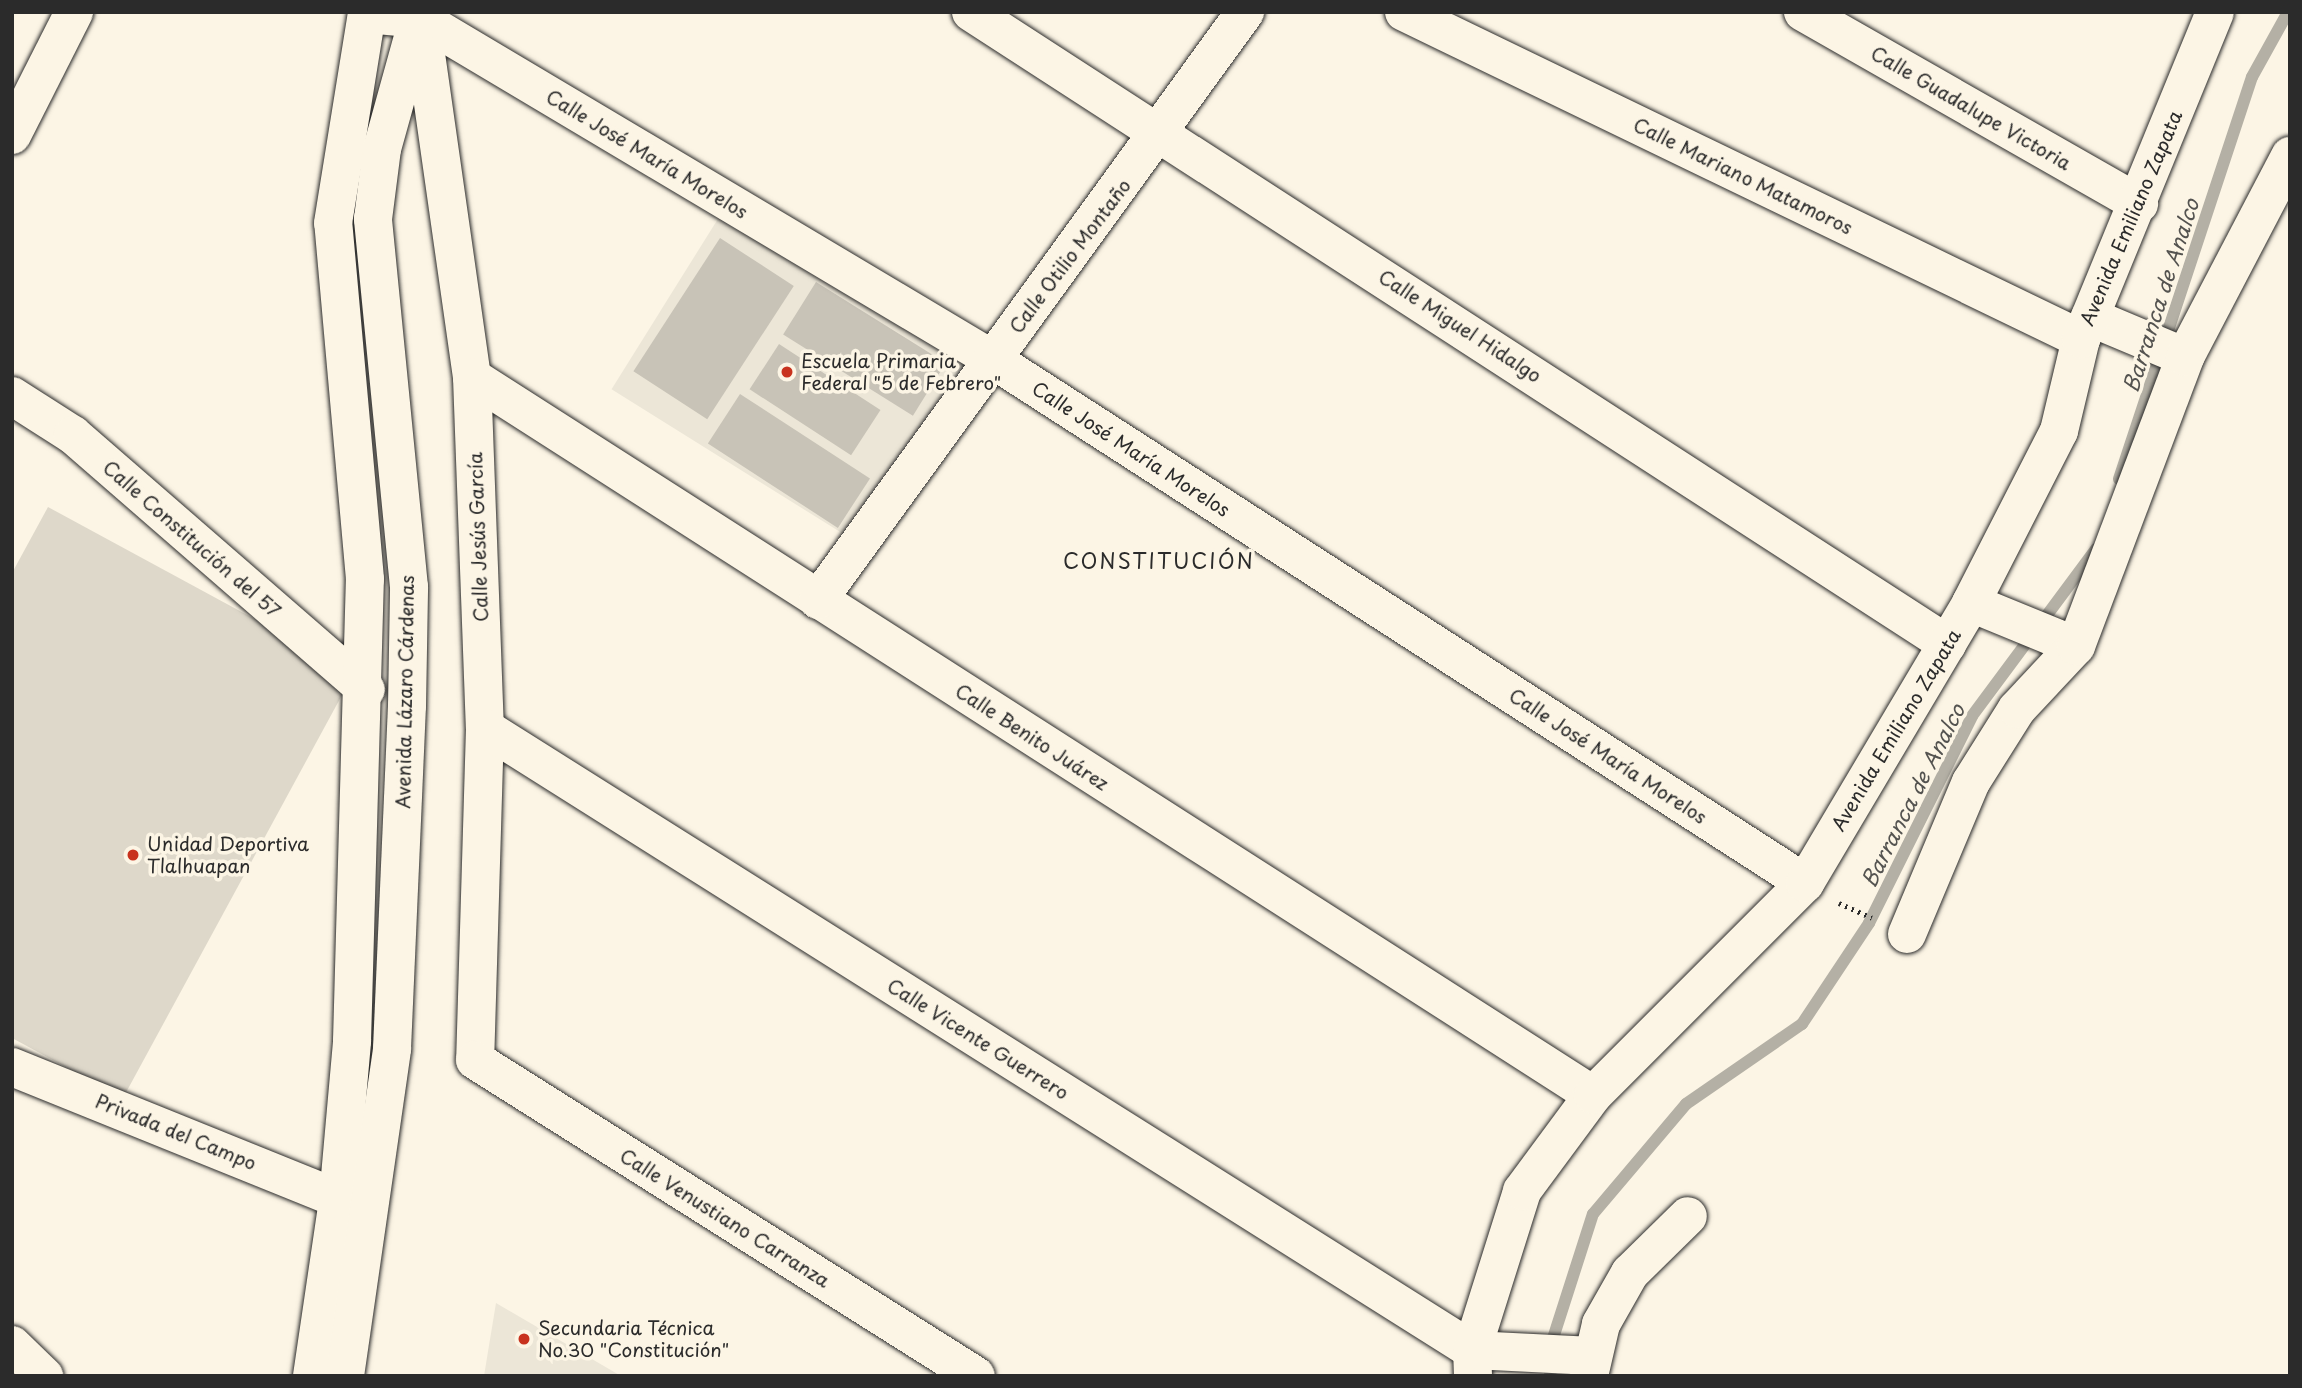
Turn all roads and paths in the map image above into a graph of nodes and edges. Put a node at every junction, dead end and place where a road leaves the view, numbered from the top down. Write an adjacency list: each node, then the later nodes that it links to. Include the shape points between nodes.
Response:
1 (74, 12): 9 (street)
2 (971, 12): 10 (street, Calle Miguel Hidalgo)
3 (1245, 12): 10 (street, Calle Otilio Montaño)
4 (1404, 12): 14 (street, Calle Mariano Matamoros)
5 (1803, 12): 13 (street, Calle Guadalupe Victoria)
6 (2215, 12): 13 (street, Avenida Emiliano Zapata)
7 (367, 13): 8 (street, Calle José María Morelos); 23 (street, Avenida Lázaro Cárdenas, via 333,223 365,579)
8 (421, 16): 16 (street, Calle José María Morelos); 17 (street, Calle Jesús García); 37 (street, Avenida Lázaro Cárdenas, via 382,149 373,219 409,587 407,706 391,1049)
9 (21, 96): 11 (street)
10 (1162, 132): 16 (street, Calle Otilio Montaño); 21 (street, Calle Miguel Hidalgo)
11 (12, 135)
12 (2290, 156): 15 (street)
13 (2139, 204): 14 (street, Avenida Emiliano Zapata)
14 (2096, 328): 15 (street, Calle Mariano Matamoros); 20 (street, Avenida Emiliano Zapata)
15 (2181, 356): 22 (street)
16 (992, 359): 19 (street, Calle Otilio Montaño); 25 (street, Calle José María Morelos)
17 (472, 377): 19 (street, Calle Benito Juárez); 24 (street, Calle Jesús García)
18 (12, 396): 23 (street, Calle Constitución del 57, via 73,435)
19 (818, 600): 29 (street, Calle Benito Juárez)
20 (1985, 609): 21 (street, Avenida Emiliano Zapata); 22 (street)
21 (1947, 645): 25 (street, Avenida Emiliano Zapata)
22 (2074, 645): 26 (street, via 2017,709 1971,782)
23 (366, 690): 30 (street, Avenida Lázaro Cárdenas, via 352,1041)
24 (485, 728): 27 (street, Calle Jesús García); 33 (street, Calle Vicente Guerrero)
25 (1805, 883): 29 (street, Avenida Emiliano Zapata)
26 (1907, 933)
27 (475, 1059): 38 (street, Calle Venustiano Carranza)
28 (12, 1067): 30 (street, Privada del Campo)
29 (1593, 1095): 33 (street, Avenida Emiliano Zapata, via 1522,1191)
30 (338, 1199): 36 (street, Avenida Lázaro Cárdenas)
31 (1688, 1216): 34 (street, via 1630,1273 1601,1324)
32 (12, 1345): 35 (street)
33 (1473, 1363): 34 (street, via 1520,1355)
34 (1586, 1363)
35 (44, 1376)
36 (312, 1376)
37 (345, 1376)
38 (976, 1376)

